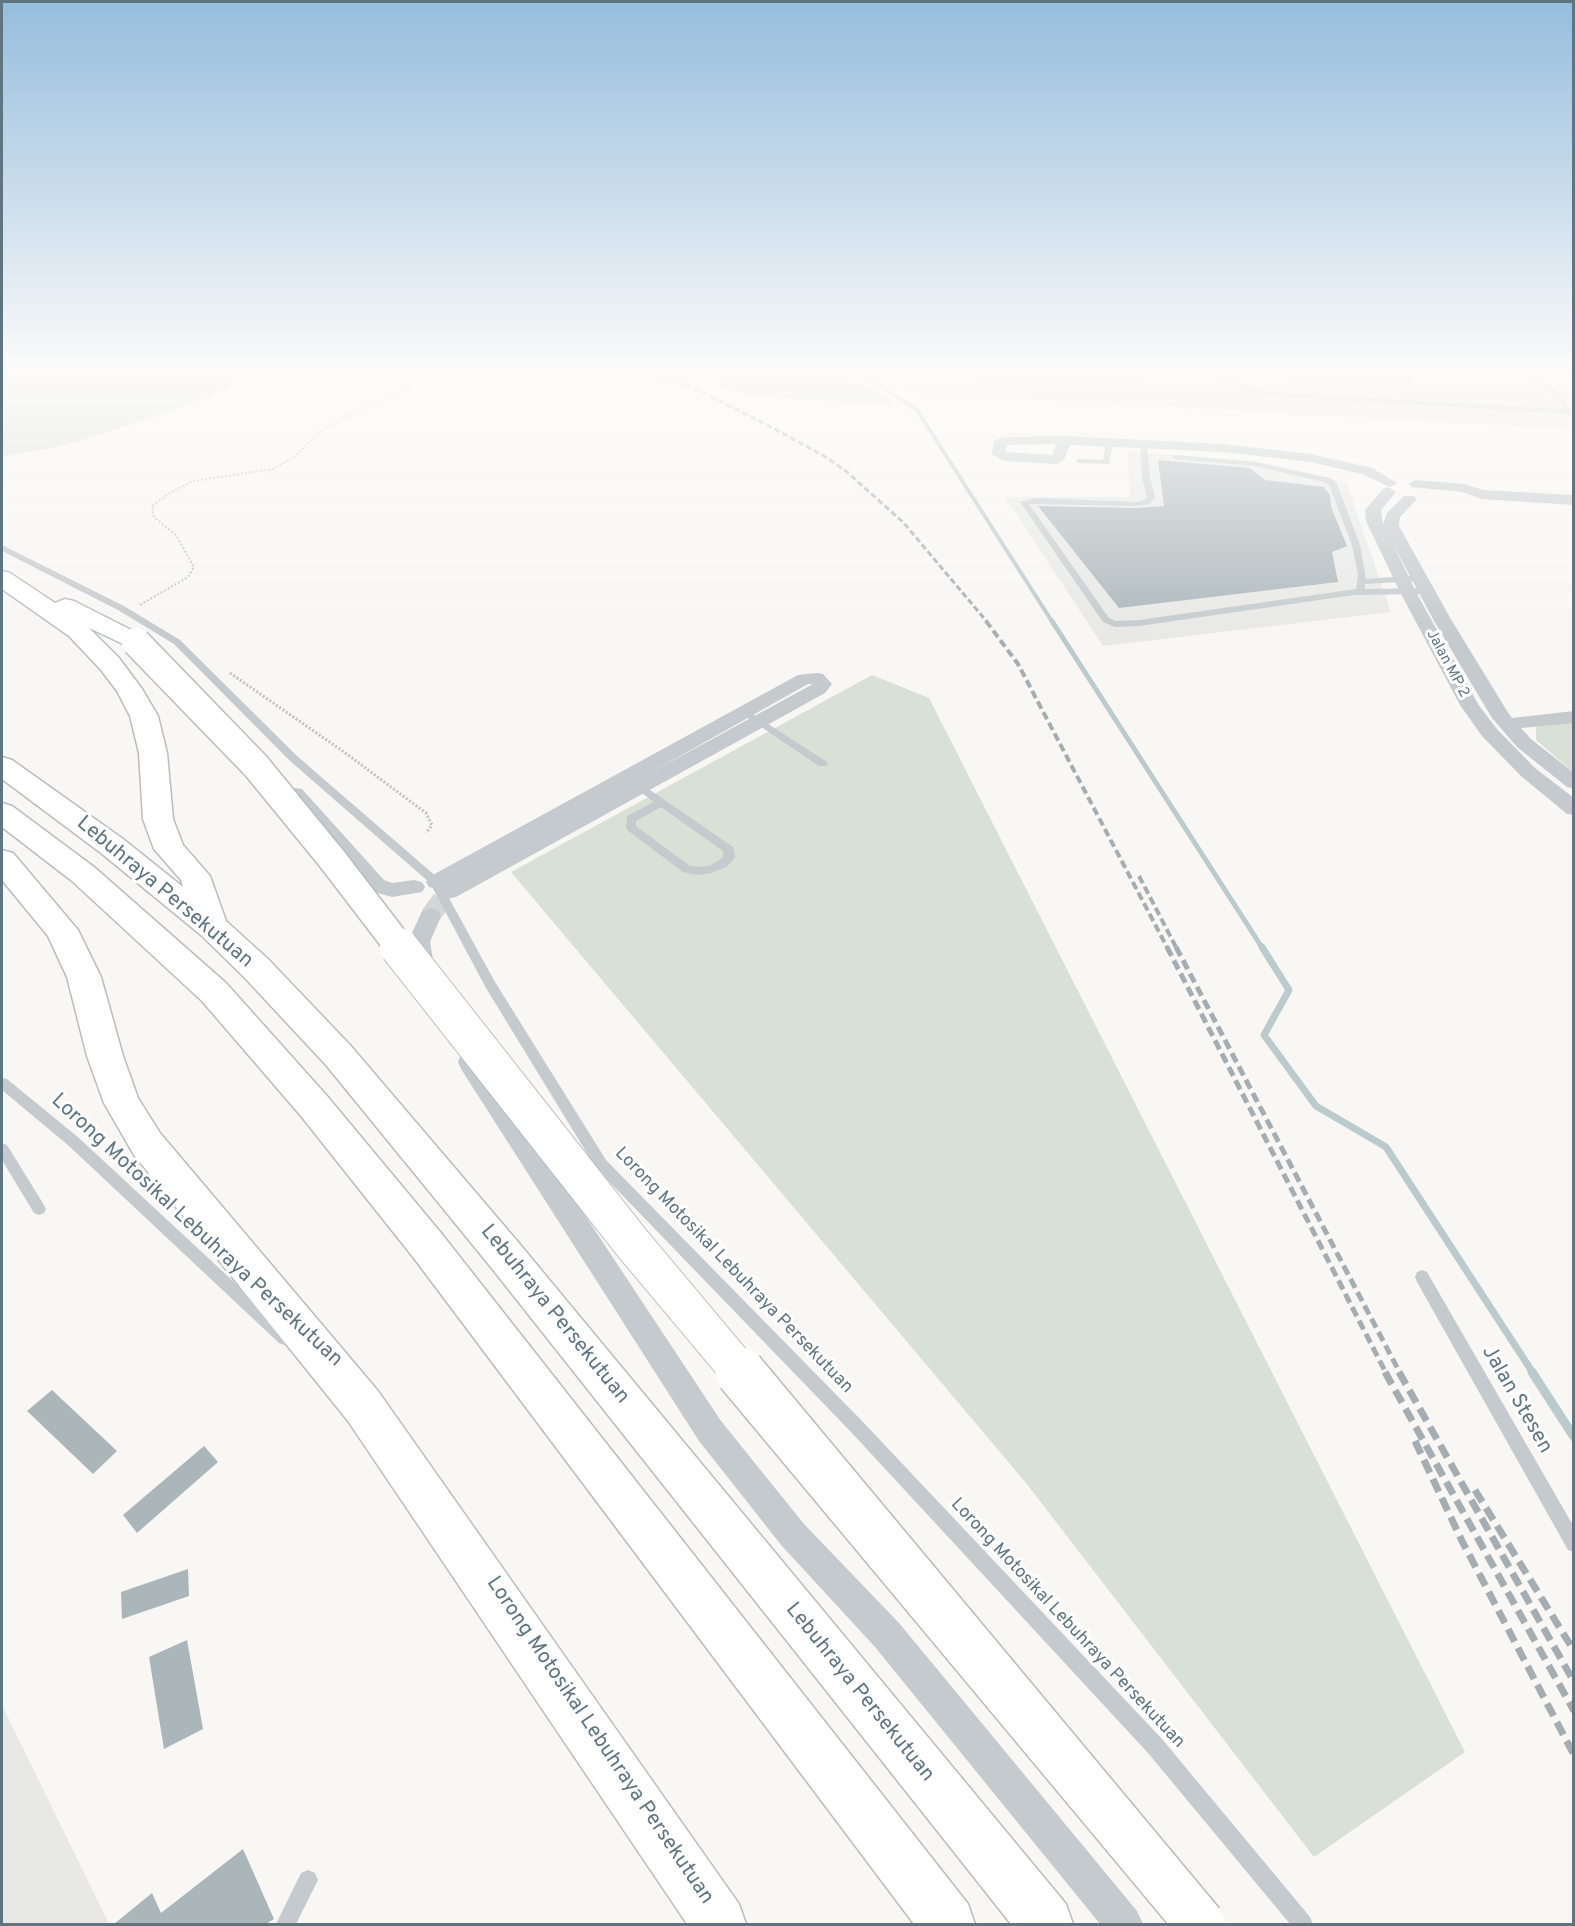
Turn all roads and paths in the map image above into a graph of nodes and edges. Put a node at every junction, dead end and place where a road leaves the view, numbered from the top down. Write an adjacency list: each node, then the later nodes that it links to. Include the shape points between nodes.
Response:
1 (285, 462): 13 (path, via 273,469 193,481 152,506 154,517 176,535 194,567 188,577)
2 (1145, 462): 12 (lane, via 1151,497 1147,502 1024,502 1106,620 1115,624 1139,623)
3 (1231, 462): 12 (lane, via 1255,464 1333,484 1356,545)
4 (1324, 462): 5 (street, via 1367,471)
5 (1389, 487): 6 (street, via 1402,481); 11 (street, Jalan MP 2, via 1373,510 1374,521)
6 (1416, 493): 7 (street); 11 (street, Jalan MP 2, via 1392,516 1391,526)
7 (1574, 500)
8 (2, 548): 13 (lane, Lorong Motosikal Lebuhraya Persekutuan)
9 (2, 573): 14 (highway)
10 (2, 578): 31 (highway, via 78,631 129,689 144,716 153,753 158,819 169,849 195,876)
11 (1414, 585): 12 (lane); 12 (lane); 18 (street, Jalan MP 2); 24 (street, Jalan MP 2, via 1469,705 1528,772)
12 (1361, 587)
13 (137, 616): 14 (highway); 44 (highway, bridge, via 632,1243); 45 (lane, Lorong Motosikal Lebuhraya Persekutuan, via 185,649 293,758 434,881 490,985 600,1164 857,1427 1147,1738)
14 (99, 623): 29 (street, via 123,625 178,668 247,739 376,885 392,890)
15 (227, 671): 26 (path, via 426,813 432,825)
16 (752, 717): 19 (lane); 21 (street)
17 (1574, 717): 18 (street)
18 (1503, 719): 22 (street, Jalan MP 2, via 1524,743)
19 (823, 764)
20 (2, 766): 31 (highway, Lebuhraya Persekutuan, via 112,846)
21 (634, 782): 23 (lane); 28 (street)
22 (1574, 783)
23 (662, 802): 23 (lane, via 729,850 729,857 711,869 687,868 630,827 631,819)
24 (1574, 809)
25 (2, 813): 41 (highway, Lebuhraya Persekutuan, via 83,874 213,992 314,1106 435,1255)
26 (426, 833)
27 (2, 860): 40 (highway, via 62,930 84,977 122,1103 147,1144 363,1406)
28 (442, 887)
29 (414, 888)
30 (430, 916): 43 (street, via 419,942 422,967 449,1030 710,1431 793,1535 887,1635)
31 (212, 927): 42 (highway, Lebuhraya Persekutuan, via 338,1056 497,1245)
32 (2, 1083): 36 (lane, Lorong Motosikal Lebuhraya Persekutuan, via 74,1142 285,1339 332,1390)
33 (2, 1149): 34 (lane)
34 (39, 1209)
35 (1422, 1276): 37 (lane, Jalan Stesen)
36 (393, 1479)
37 (1574, 1544)
38 (308, 1880): 39 (lane)
39 (286, 1924)
40 (719, 1924)
41 (948, 1924)
42 (1046, 1924)
43 (1124, 1924)
44 (1200, 1924)
45 (1303, 1924)

